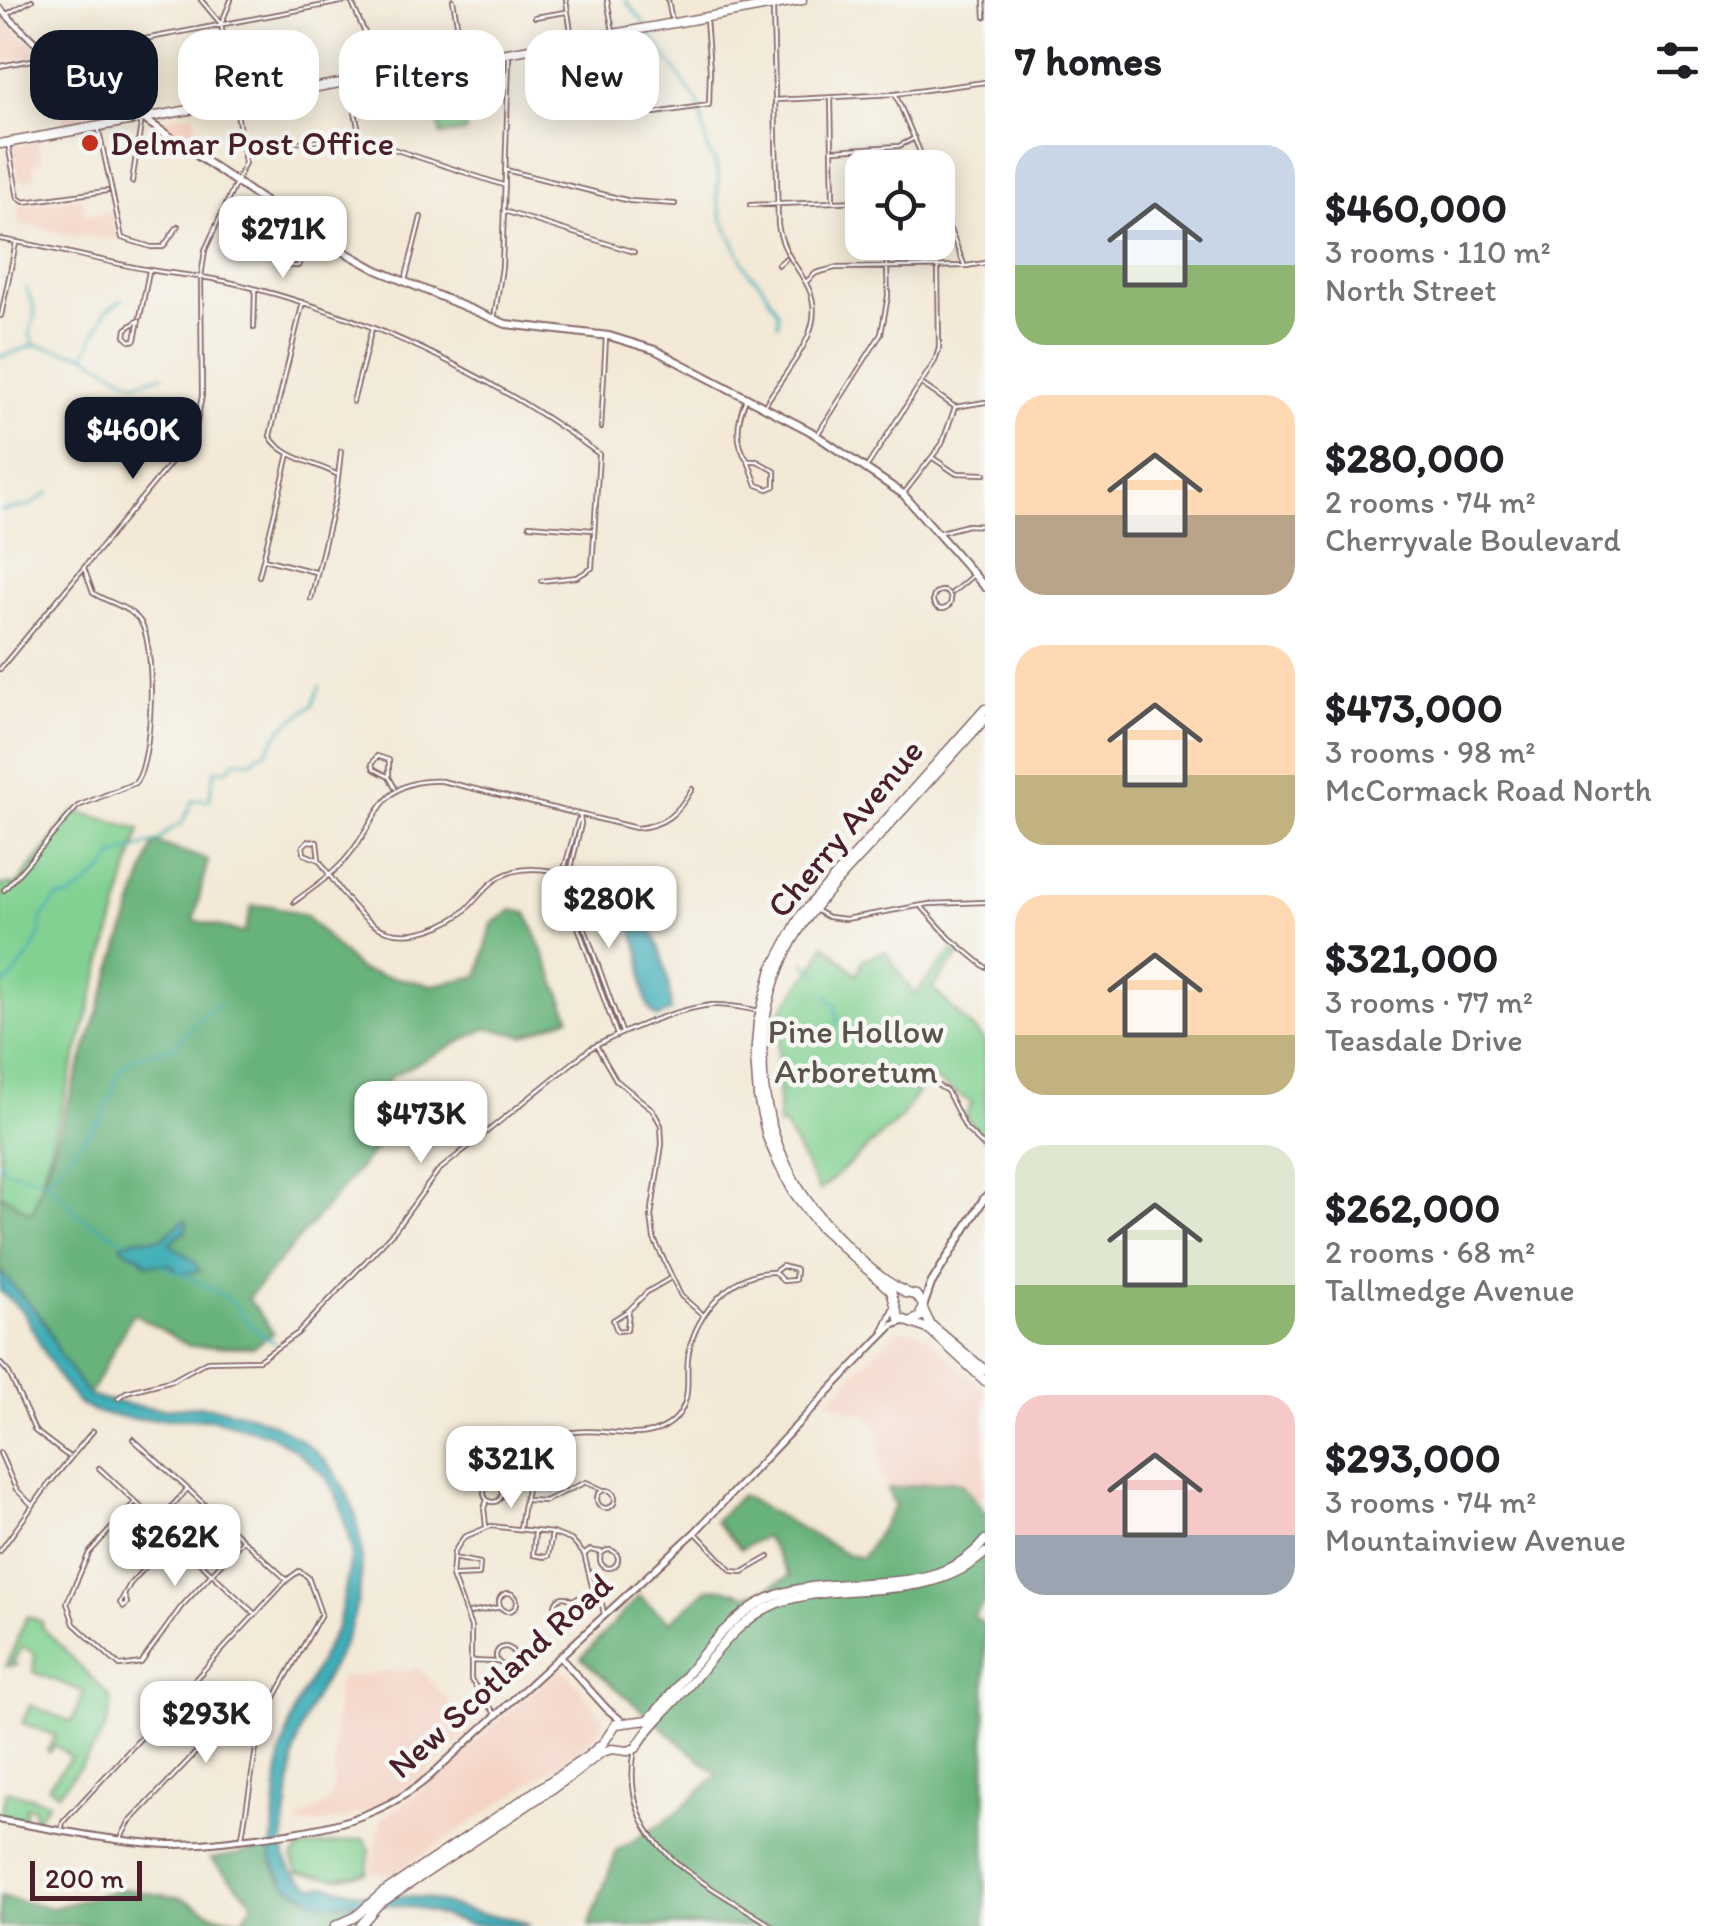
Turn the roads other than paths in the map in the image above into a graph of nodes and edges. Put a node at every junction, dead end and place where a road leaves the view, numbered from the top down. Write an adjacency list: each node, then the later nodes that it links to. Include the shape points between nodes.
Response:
1 (32, 0): 12 (street)
2 (201, 0): 18 (street)
3 (231, 0): 18 (street)
4 (351, 0): 18 (street); 20 (street)
5 (453, 0): 21 (street)
6 (566, 0): 13 (street)
7 (607, 0): 23 (street)
8 (668, 0): 17 (street)
9 (802, 0): 11 (main road)
10 (984, 0): 16 (street)
11 (774, 6): 15 (main road); 35 (street)
12 (3, 12): 26 (street)
13 (568, 12): 14 (street); 22 (street)
14 (535, 17)
15 (706, 17): 17 (main road); 36 (street, via 708,105)
16 (985, 18)
17 (672, 22): 24 (main road)
18 (222, 24): 19 (street); 25 (street)
19 (223, 30)
20 (364, 30)
21 (458, 30)
22 (571, 30)
23 (612, 30)
24 (629, 30)
25 (158, 36)
26 (30, 38)
27 (525, 49): 28 (main road)
28 (509, 52): 29 (main road); 50 (street)
29 (505, 53)
30 (30, 61): 31 (street)
31 (0, 66)
32 (985, 82): 33 (street)
33 (895, 94): 34 (street); 45 (street)
34 (831, 98): 35 (street); 48 (street)
35 (774, 100): 58 (street)
36 (659, 111)
37 (126, 120): 42 (main road)
38 (141, 120): 51 (street)
39 (145, 120): 52 (main road)
40 (239, 120): 47 (street)
41 (357, 120): 44 (street)
42 (121, 121): 43 (main road)
43 (97, 125): 46 (main road); 54 (street)
44 (360, 138): 47 (street); 53 (street)
45 (915, 138): 48 (street, via 899,146); 49 (street)
46 (4, 143): 54 (street, via 24,202)
47 (242, 146): 52 (street, via 245,162)
48 (832, 150): 55 (street)
49 (920, 150)
50 (505, 170): 53 (street); 57 (street, via 630,201)
51 (132, 182)
52 (236, 184): 62 (main road); 77 (street, via 210,233)
53 (504, 185): 60 (street)
54 (110, 190): 63 (street, via 126,240 164,247)
55 (833, 201): 56 (street); 58 (street)
56 (845, 201)
57 (675, 204)
58 (778, 204): 59 (street); 69 (street)
59 (750, 205)
60 (502, 211): 68 (street); 86 (street)
61 (421, 217): 78 (street)
62 (297, 224): 64 (main road); 64 (street, via 288,265 298,266)
63 (178, 226)
64 (308, 231): 78 (main road)
65 (0, 239): 67 (street)
66 (955, 240): 73 (street)
67 (16, 242): 76 (street); 81 (street)
68 (634, 252)
69 (787, 257): 72 (street); 79 (street)
70 (886, 260): 75 (street)
71 (985, 263): 73 (street)
72 (778, 265)
73 (966, 266): 74 (street)
74 (938, 267): 75 (street); 90 (street, via 939,348)
75 (886, 268): 79 (street, via 834,268); 97 (street, via 881,334)
76 (150, 270): 77 (street); 85 (street)
77 (201, 274): 82 (street); 111 (street, via 196,427)
78 (404, 282): 86 (main road)
79 (806, 282): 94 (street, via 814,310 809,336)
80 (0, 284): 81 (street)
81 (7, 285): 84 (street)
82 (255, 288): 83 (street); 88 (street)
83 (302, 302): 87 (street); 99 (street, via 270,432 272,442)
84 (1, 316)
85 (139, 320)
86 (494, 320): 89 (main road)
87 (372, 326): 92 (street); 108 (street, via 467,370 591,449 599,458)
88 (254, 328)
89 (606, 335): 91 (main road, via 655,350); 96 (street)
90 (922, 384): 95 (street); 102 (street)
91 (746, 398): 94 (main road); 101 (street, via 738,424)
92 (353, 402)
93 (985, 402): 95 (street)
94 (764, 406): 97 (main road)
95 (955, 407): 100 (street)
96 (601, 428)
97 (816, 435): 102 (main road)
98 (341, 451): 103 (street)
99 (289, 453): 103 (street); 110 (street)
100 (932, 457): 104 (street, via 955,472); 105 (street)
101 (748, 462): 101 (street, via 757,485 775,486 774,471)
102 (866, 468): 105 (main road)
103 (336, 474): 112 (street)
104 (985, 474)
105 (903, 494): 109 (main road)
106 (529, 525): 108 (street)
107 (985, 526): 109 (street)
108 (595, 530): 115 (street, via 588,573)
109 (940, 532): 113 (main road)
110 (263, 559): 112 (street); 114 (street)
111 (84, 566): 119 (street); 129 (street, via 93,592 134,615 145,631 153,688 145,761 135,783 78,806)
112 (317, 573): 118 (street)
113 (974, 574): 116 (main road); 117 (street)
114 (258, 576)
115 (541, 581)
116 (985, 586)
117 (950, 594)
118 (311, 599)
119 (0, 669)
120 (985, 709): 133 (main road, Cherry Avenue)
121 (985, 719): 133 (main road, Cherry Avenue)
122 (389, 776): 124 (street)
123 (692, 789): 125 (street, via 676,814 650,827)
124 (396, 790): 125 (street, via 442,781); 128 (street)
125 (579, 817): 127 (street)
126 (319, 860): 128 (street)
127 (565, 873): 128 (street, via 520,870 501,876 450,920 403,934 364,917); 135 (street)
128 (330, 875): 130 (street)
129 (4, 890)
130 (294, 902)
131 (985, 902): 132 (street)
132 (920, 905): 133 (street, via 846,919); 134 (street)
133 (812, 907): 136 (main road, Cherry Avenue, via 780,950)
134 (985, 967)
135 (602, 987): 137 (street); 138 (street)
136 (763, 1012): 137 (street, via 712,1005); 146 (main road, Cherry Avenue, via 763,1086 790,1172 831,1229); 147 (main road, Cherry Avenue, via 756,1087 779,1165 812,1218 890,1291)
137 (622, 1033): 138 (street)
138 (617, 1034): 139 (street)
139 (596, 1046): 144 (street, via 616,1080 661,1125 650,1216); 158 (street, via 448,1162 298,1334 259,1360 207,1360 173,1380)
140 (925, 1078): 141 (street, via 948,1092 966,1129)
141 (985, 1146)
142 (985, 1197): 145 (main road)
143 (774, 1272): 150 (street, via 736,1284)
144 (670, 1278): 149 (street); 150 (street, via 688,1305)
145 (932, 1284): 146 (main road); 148 (main road)
146 (909, 1293): 147 (main road); 148 (main road)
147 (895, 1304): 151 (main road); 152 (street, New Scotland Road)
148 (923, 1308): 151 (main road, via 916,1320); 154 (main road, via 930,1324)
149 (629, 1310)
150 (705, 1316): 167 (street, via 689,1352 686,1400 673,1422 641,1434 556,1438 540,1456)
151 (906, 1321): 152 (street, New Scotland Road); 157 (main road, via 930,1330)
152 (877, 1341): 174 (street, New Scotland Road)
153 (0, 1362): 155 (street)
154 (985, 1370)
155 (8, 1372): 156 (street); 162 (street, via 35,1432)
156 (0, 1376)
157 (985, 1381)
158 (118, 1398)
159 (93, 1431): 162 (street)
160 (134, 1439): 164 (street)
161 (0, 1453): 169 (street, via 16,1490)
162 (69, 1457): 169 (street)
163 (99, 1468): 168 (street)
164 (188, 1488): 170 (street); 177 (street)
165 (603, 1490): 167 (street, via 586,1482 544,1501)
166 (487, 1500): 171 (street)
167 (525, 1500): 172 (street)
168 (135, 1502): 170 (street); 185 (street, via 89,1553 68,1598 74,1624 110,1660 132,1666 145,1659)
169 (33, 1506): 179 (street)
170 (157, 1523): 176 (street)
171 (486, 1527): 172 (street); 183 (street, via 464,1537)
172 (520, 1528): 173 (street)
173 (535, 1531): 175 (street); 175 (street, via 533,1555 539,1556 548,1556)
174 (695, 1532): 184 (street, via 732,1571); 193 (street, New Scotland Road)
175 (552, 1533): 182 (street)
176 (173, 1537): 185 (street); 189 (street)
177 (244, 1540): 185 (street); 187 (street)
178 (985, 1540): 204 (main road, via 930,1575 806,1588 757,1604 651,1716)
179 (0, 1552)
180 (603, 1552): 182 (street)
181 (985, 1553): 207 (main road, via 932,1583 808,1596 761,1611 731,1635)
182 (584, 1554): 188 (street)
183 (452, 1558): 186 (street); 186 (street, via 478,1560 480,1568 478,1575)
184 (769, 1558)
185 (212, 1574): 194 (street)
186 (452, 1576): 195 (street)
187 (287, 1580): 194 (street); 214 (street, via 299,1571 308,1577 321,1614 260,1724)
188 (594, 1593): 190 (street); 191 (street)
189 (124, 1594)
190 (571, 1600)
191 (602, 1604): 193 (street); 196 (street)
192 (500, 1606): 195 (street)
193 (613, 1609): 196 (street, New Scotland Road)
194 (256, 1614): 201 (street)
195 (468, 1614): 198 (street)
196 (603, 1618): 197 (street, New Scotland Road)
197 (560, 1657): 202 (street); 203 (street, New Scotland Road)
198 (469, 1661): 199 (street); 203 (street, via 471,1680)
199 (498, 1661)
200 (225, 1686): 206 (street, via 232,1698)
201 (172, 1707): 206 (street); 212 (street)
202 (610, 1711): 204 (street); 205 (street)
203 (496, 1716): 214 (street, New Scotland Road, via 398,1800 346,1823)
204 (627, 1722): 205 (main road); 207 (main road)
205 (610, 1734): 209 (main road); 215 (main road)
206 (206, 1738): 213 (street)
207 (641, 1738): 208 (main road)
208 (636, 1748): 209 (main road); 210 (street)
209 (621, 1750): 210 (street); 215 (main road, via 602,1752)
210 (634, 1766): 219 (street, via 638,1814 671,1859)
211 (0, 1820): 212 (street, New Scotland Road)
212 (62, 1830): 213 (street, New Scotland Road)
213 (120, 1839): 214 (street, New Scotland Road)
214 (242, 1839)
215 (369, 1908): 216 (main road); 218 (main road)
216 (348, 1920): 217 (main road); 218 (main road)
217 (337, 1925)
218 (359, 1926)
219 (772, 1926)

